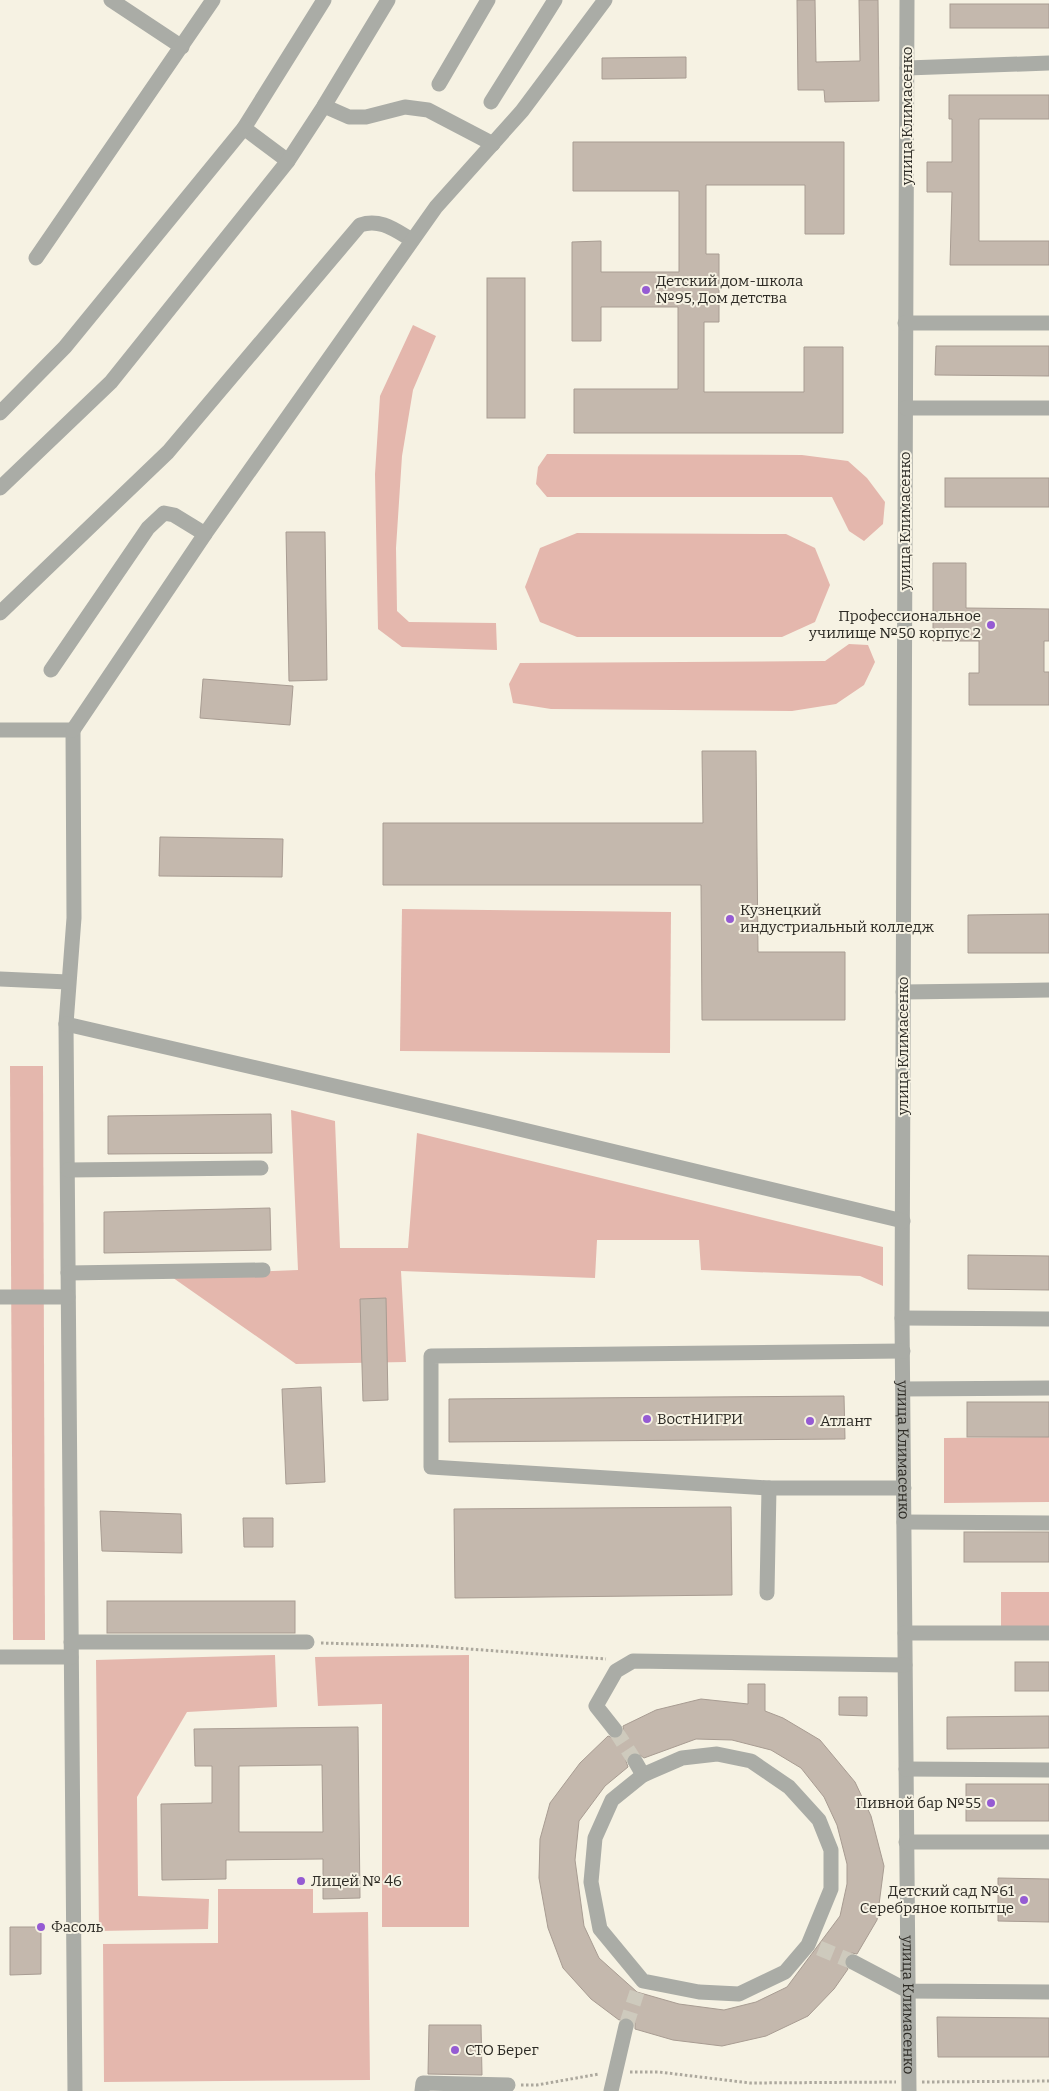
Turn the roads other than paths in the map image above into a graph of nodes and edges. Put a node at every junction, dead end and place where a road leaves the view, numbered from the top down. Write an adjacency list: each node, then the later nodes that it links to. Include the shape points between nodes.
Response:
1 (111, 0): 9 (street)
2 (214, 0): 9 (street)
3 (324, 0): 15 (street)
4 (388, 0): 14 (street)
5 (488, 0): 12 (street)
6 (556, 0): 13 (street)
7 (605, 0): 16 (street, via 522,111)
8 (907, 0): 11 (street, улица Климасенко)
9 (182, 47): 19 (street)
10 (1049, 63): 11 (street)
11 (907, 68): 20 (street, улица Климасенко)
12 (439, 84)
13 (491, 102)
14 (324, 106): 16 (street, via 349,117 366,117 405,107 428,110); 17 (street)
15 (244, 128): 17 (street); 24 (street, via 65,346)
16 (493, 144): 18 (street, via 436,207)
17 (288, 161): 25 (street, via 111,382)
18 (412, 240): 26 (street); 27 (street, via 386,224 370,221 360,225 168,452)
19 (36, 258)
20 (905, 323): 21 (street); 22 (street, улица Климасенко)
21 (1049, 323)
22 (906, 408): 23 (street); 34 (street, улица Климасенко)
23 (1049, 408)
24 (0, 413)
25 (0, 488)
26 (205, 534): 28 (street, via 174,515 164,513 148,528); 30 (street)
27 (0, 613)
28 (51, 670)
29 (0, 730): 30 (street)
30 (73, 730): 32 (street, via 74,918)
31 (0, 979): 32 (street)
32 (68, 982): 35 (street)
33 (1049, 990): 34 (street)
34 (903, 992): 38 (street, улица Климасенко)
35 (66, 1024): 37 (street); 38 (street, via 477,1118)
36 (261, 1168): 37 (street)
37 (68, 1170): 40 (street)
38 (903, 1221): 43 (street, улица Климасенко)
39 (263, 1270): 40 (street)
40 (68, 1273): 42 (street)
41 (0, 1297): 42 (street)
42 (68, 1297): 56 (street)
43 (902, 1318): 44 (street); 45 (street, улица Климасенко)
44 (1049, 1319)
45 (903, 1351): 47 (street, улица Климасенко); 48 (street, via 431,1356 431,1467)
46 (1049, 1388): 47 (street)
47 (903, 1389): 49 (street, улица Климасенко)
48 (769, 1488): 49 (street); 52 (street)
49 (904, 1488): 50 (street, улица Климасенко)
50 (904, 1522): 51 (street); 54 (street, улица Климасенко)
51 (1049, 1522)
52 (767, 1593)
53 (1049, 1632): 54 (street)
54 (905, 1633): 58 (street, улица Климасенко)
55 (308, 1642): 56 (street)
56 (71, 1649): 57 (street); 72 (street)
57 (0, 1657)
58 (905, 1666): 59 (street, via 633,1661 616,1671 596,1706); 61 (street, улица Климасенко)
59 (615, 1730)
60 (636, 1761): 63 (street)
61 (906, 1769): 62 (street); 64 (street, улица Климасенко)
62 (1049, 1770)
63 (643, 1774): 63 (street, via 612,1800 595,1838 591,1882 600,1929 640,1986 739,1994 785,1972 813,1946 831,1889 830,1850 818,1820 789,1787 751,1761 717,1754 682,1758)
64 (906, 1842): 65 (street); 67 (street, улица Климасенко)
65 (1049, 1842)
66 (853, 1962): 67 (street)
67 (908, 1991): 68 (street); 71 (street, улица Климасенко)
68 (1049, 1992)
69 (626, 2026): 74 (street)
70 (508, 2084): 73 (street, via 423,2083)
71 (909, 2087)
72 (75, 2091)
73 (422, 2091)
74 (611, 2091)

